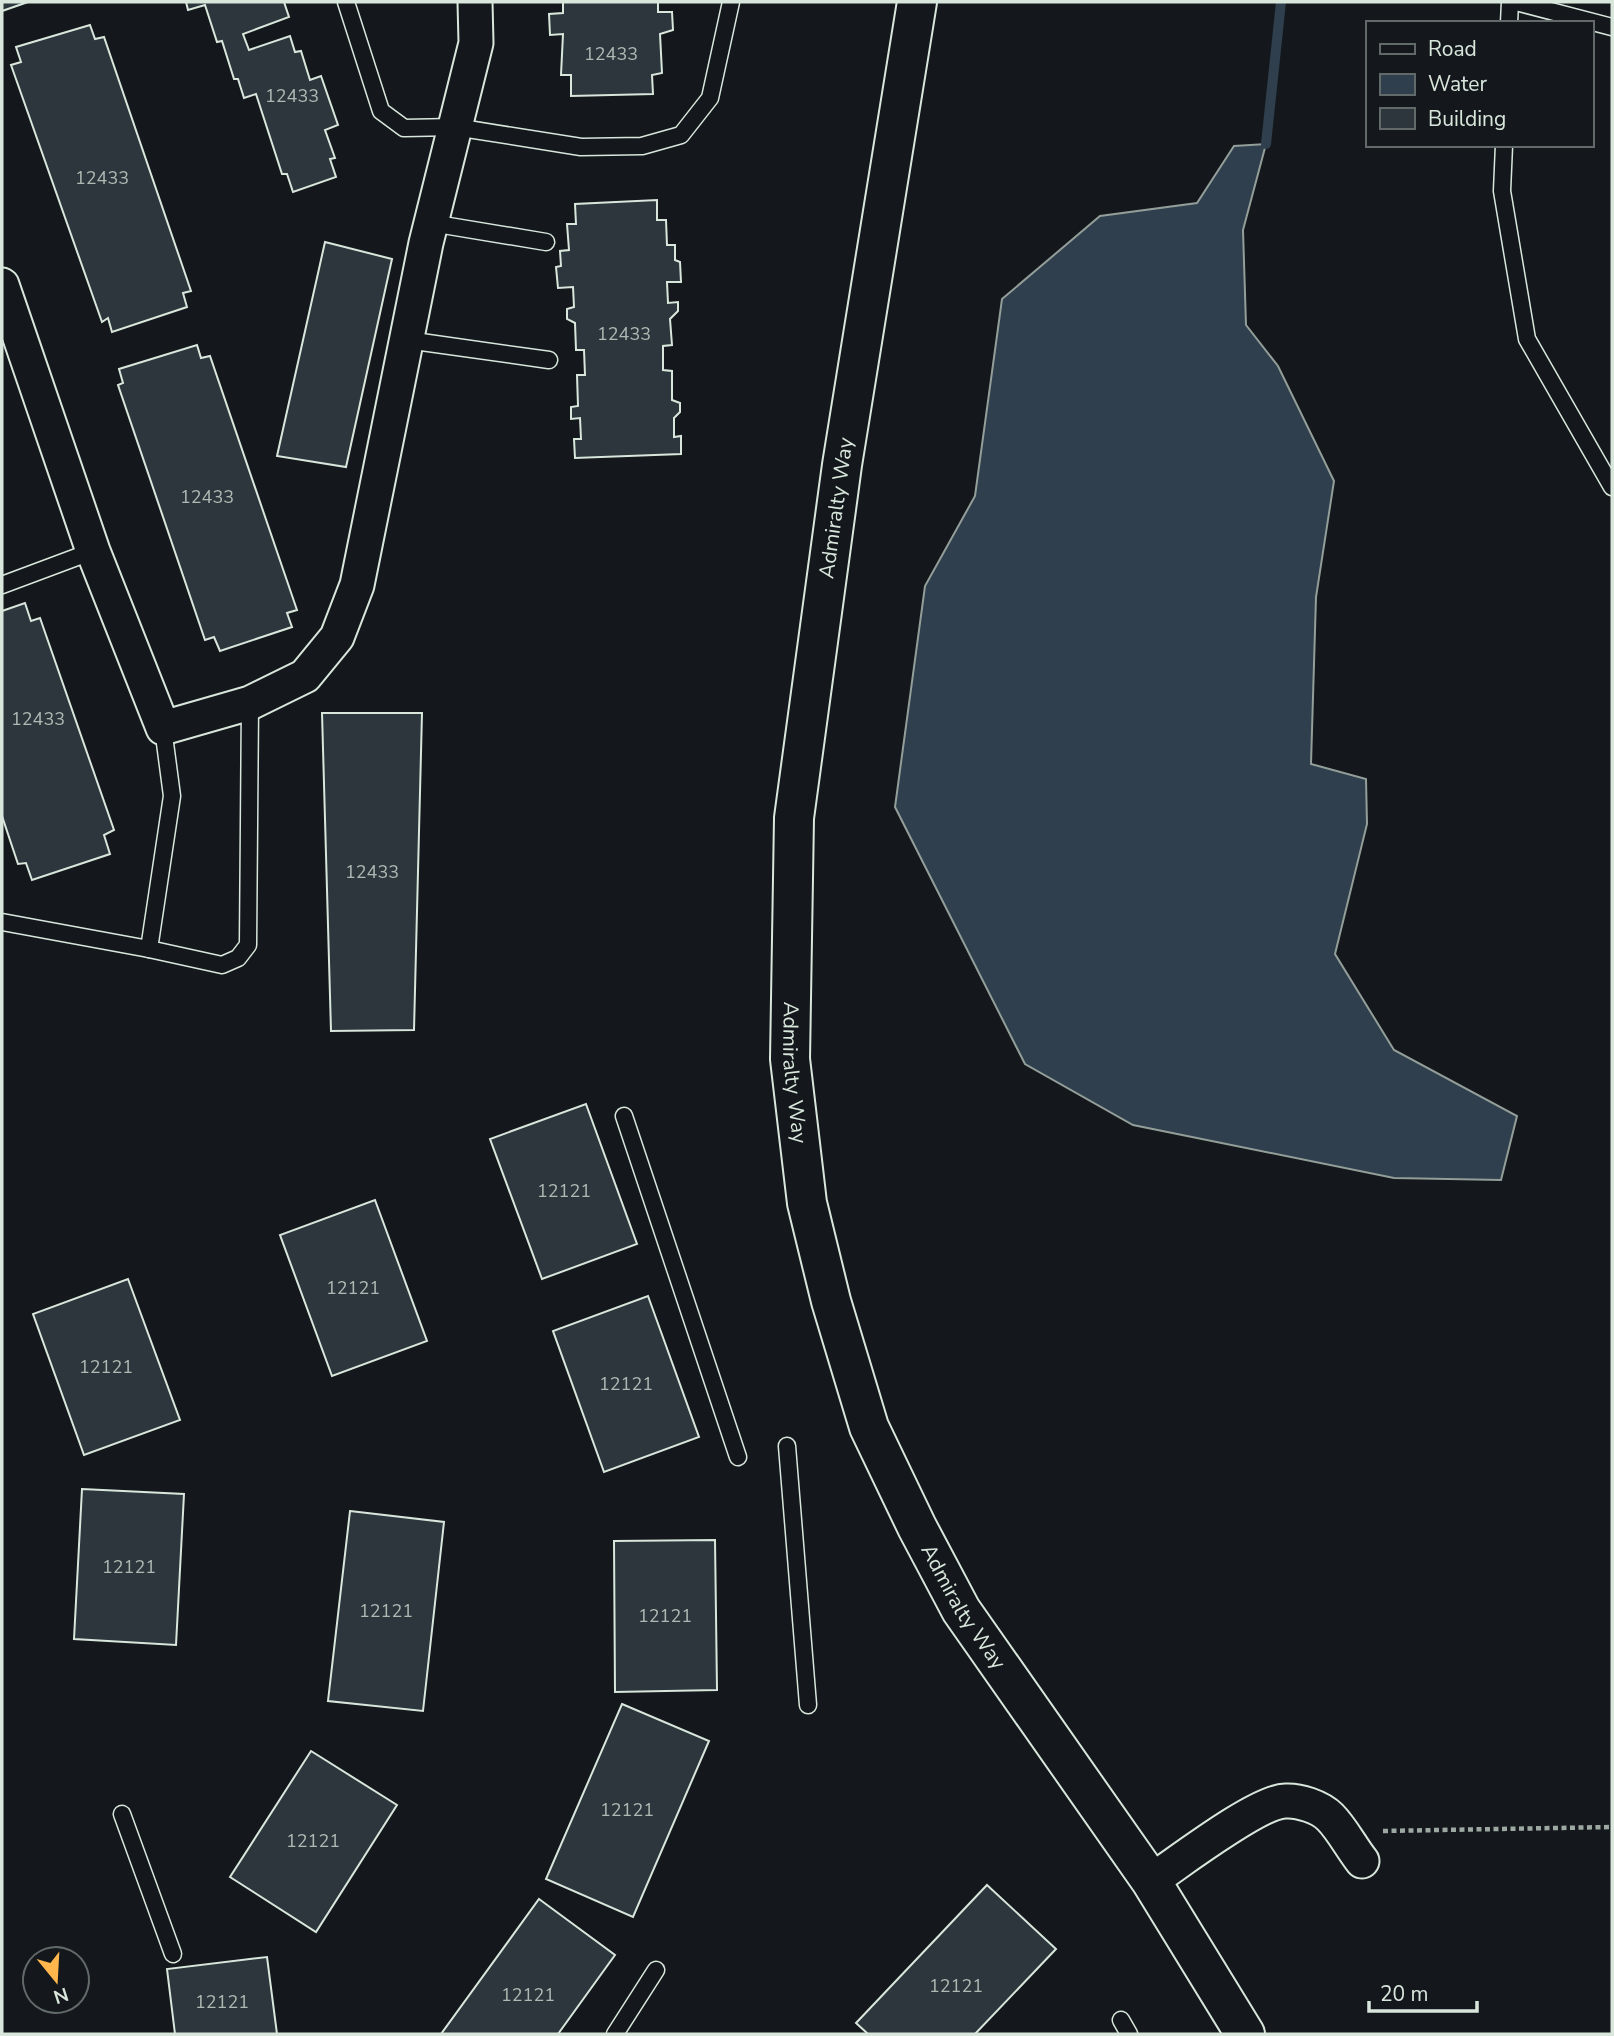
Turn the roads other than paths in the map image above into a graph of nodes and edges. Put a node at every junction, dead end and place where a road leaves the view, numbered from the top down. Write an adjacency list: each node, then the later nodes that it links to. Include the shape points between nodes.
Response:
1 (346, 2): 11 (lane, via 381,111 404,128)
2 (475, 2): 11 (street, via 476,43)
3 (731, 2): 11 (lane, via 710,99 681,135 642,146 581,147)
4 (917, 2): 31 (street, Admiralty Way, via 842,465 794,818 790,1059 807,1203 869,1427 917,1527 961,1609)
5 (1510, 2): 7 (lane)
6 (1516, 2): 8 (lane)
7 (1509, 21)
8 (1589, 21)
9 (1593, 22): 10 (lane)
10 (1612, 27)
11 (455, 127): 13 (street)
12 (1504, 147): 18 (lane, via 1502,191 1527,338)
13 (431, 223): 14 (lane); 16 (street)
14 (546, 242)
15 (2, 285): 19 (street)
16 (407, 340): 17 (lane); 21 (street, via 357,585 337,637 305,676)
17 (549, 360)
18 (1612, 487)
19 (93, 551): 20 (lane); 22 (street)
20 (2, 585)
21 (250, 703): 22 (street); 24 (lane, via 248,945 238,958 222,965)
22 (163, 728): 24 (lane, via 172,796)
23 (2, 922): 24 (lane)
24 (149, 949)
25 (624, 1116): 27 (lane)
26 (787, 1446): 28 (lane)
27 (738, 1457)
28 (808, 1704)
29 (122, 1814): 32 (lane)
30 (1362, 1861): 31 (street, via 1329,1816 1308,1804 1284,1801 1236,1823)
31 (1151, 1881): 35 (street, Admiralty Way)
32 (173, 1954)
33 (656, 1970): 34 (lane)
34 (615, 2034)
35 (1245, 2034)

